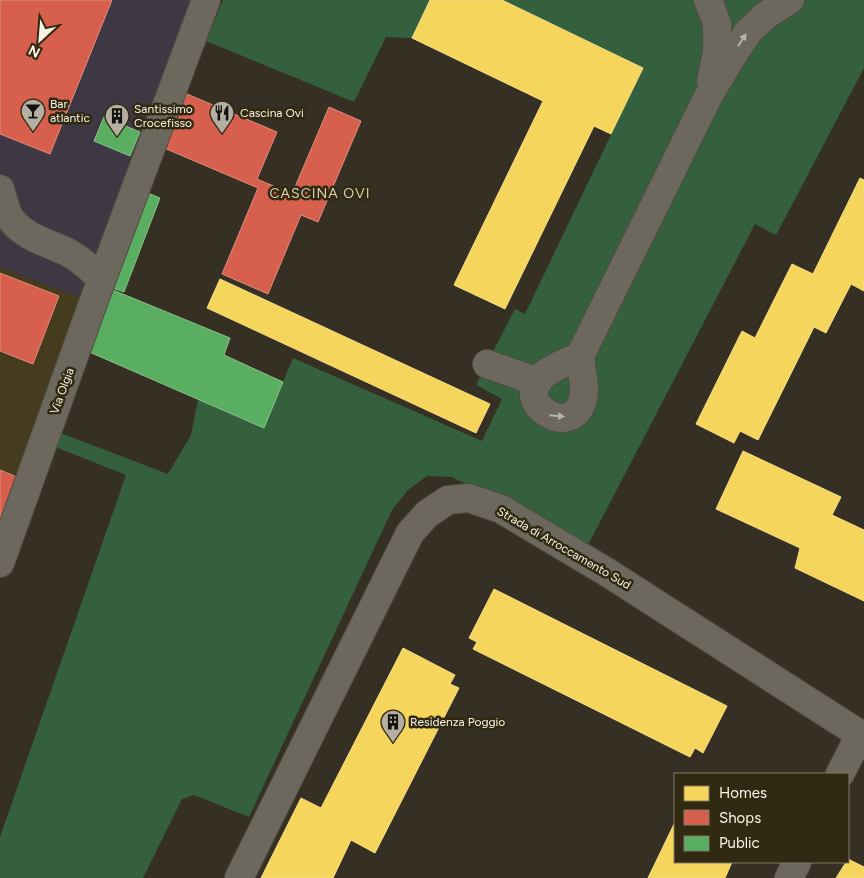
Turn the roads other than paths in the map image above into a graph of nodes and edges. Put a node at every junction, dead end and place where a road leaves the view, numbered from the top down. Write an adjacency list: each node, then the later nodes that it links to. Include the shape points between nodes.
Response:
1 (206, 0): 6 (street, Via Olgia)
2 (708, 0): 4 (street, via 717,23 717,52)
3 (790, 0): 4 (street, one-way to 3, via 748,32 766,15)
4 (708, 97): 7 (street)
5 (0, 188): 6 (street, via 9,217 17,226 71,254)
6 (101, 280): 10 (street, Via Olgia)
7 (580, 356): 9 (street, via 550,370); 9 (street, one-way to 7, via 535,394 542,411 552,417 570,416 579,408 584,396)
8 (487, 364): 9 (street)
9 (538, 382)
10 (1, 555)
11 (862, 736): 12 (street); 14 (street, Strada di Arroccamento Sud, via 605,571 501,509 469,498 448,500 427,514 410,534)
12 (841, 773)
13 (796, 863): 15 (street)
14 (239, 878)
15 (789, 878)

